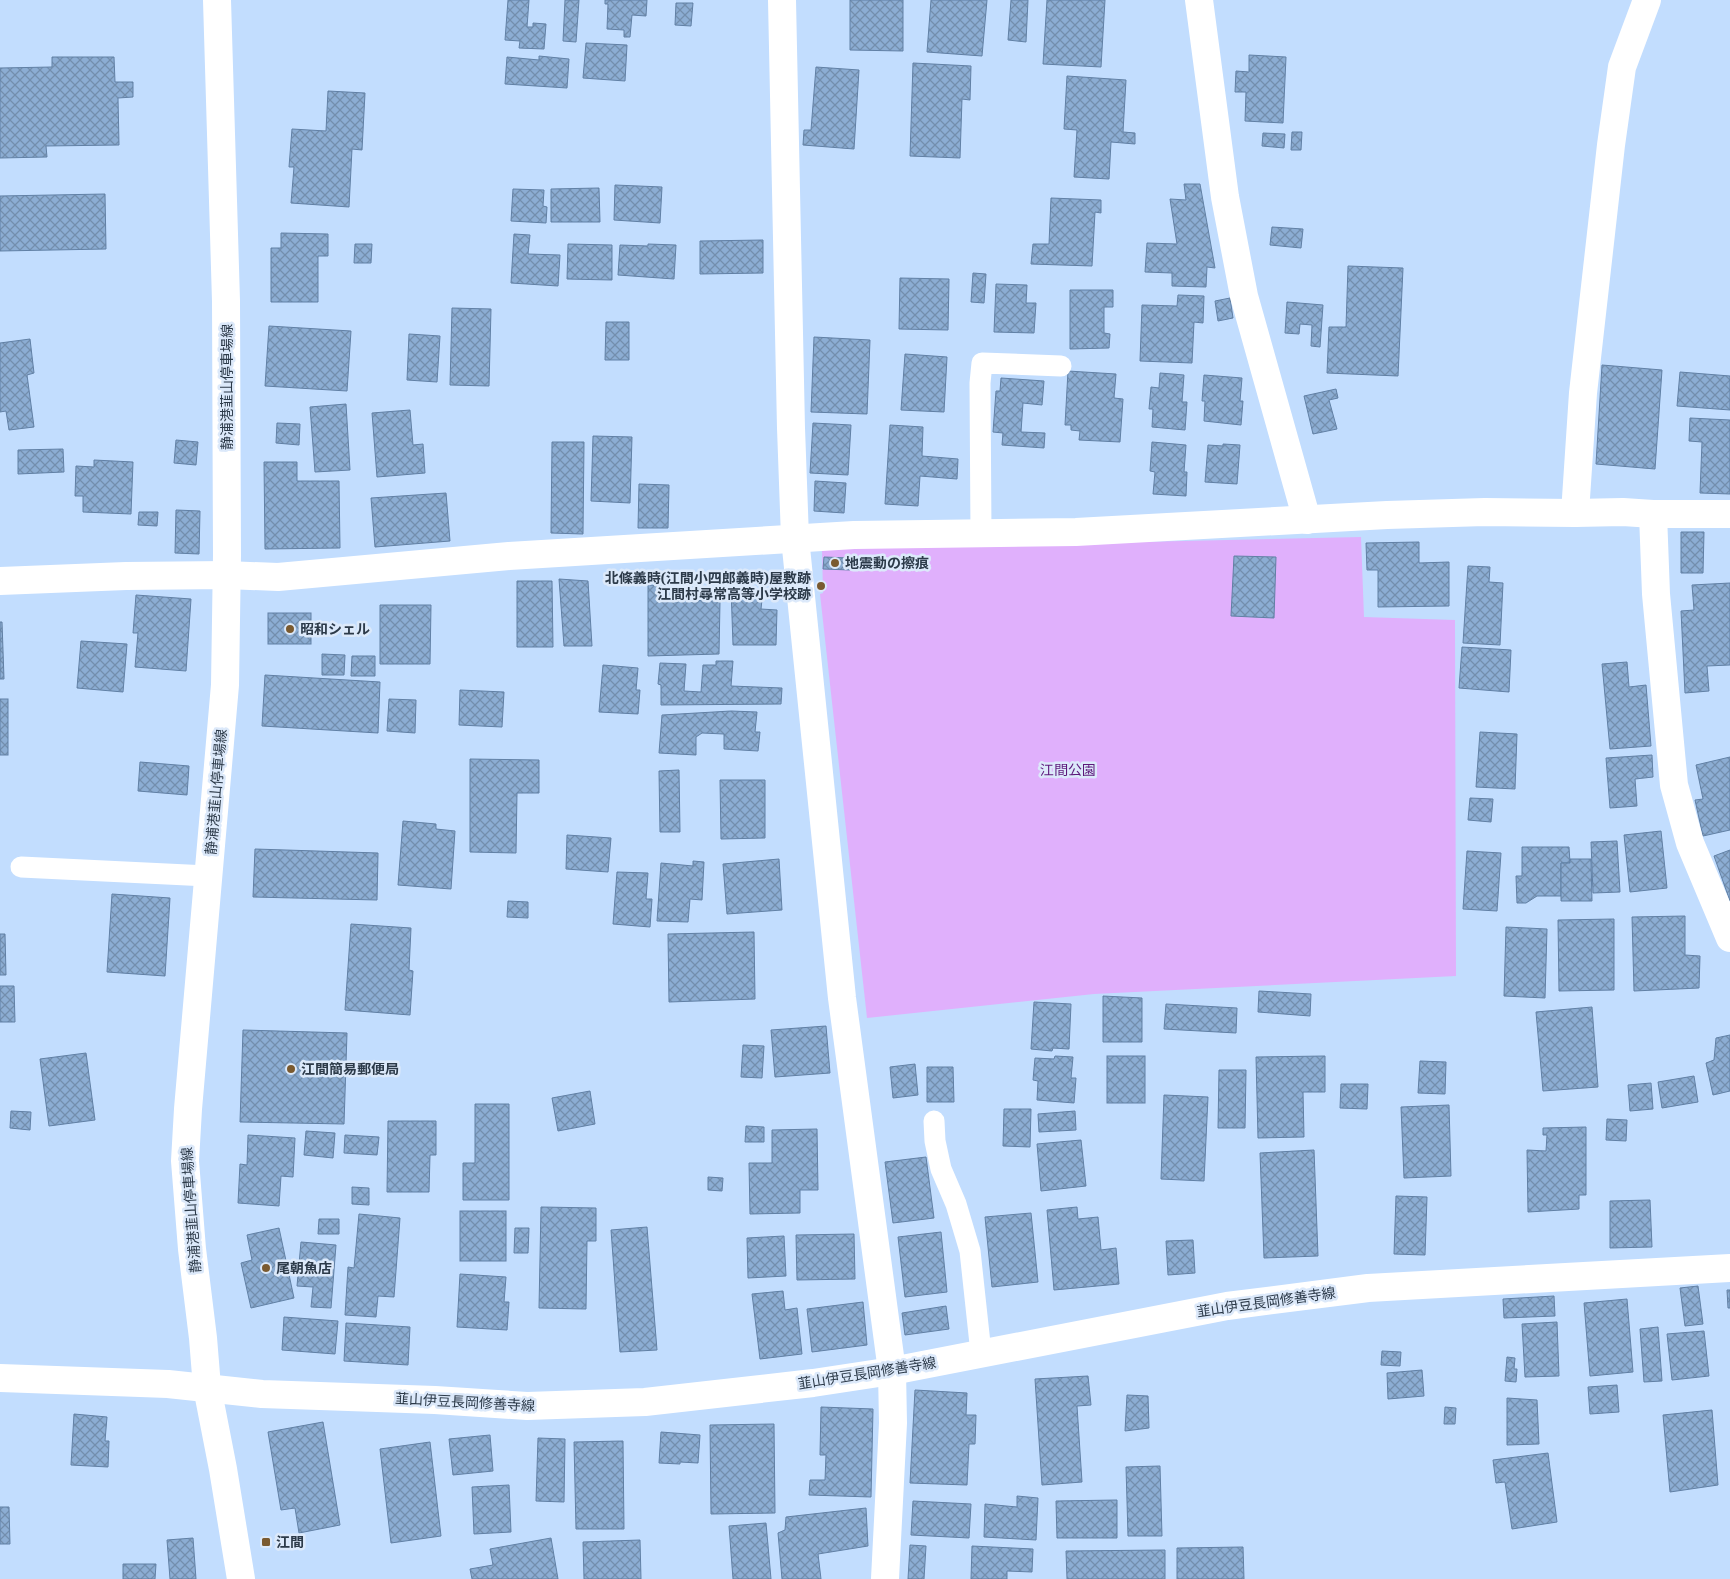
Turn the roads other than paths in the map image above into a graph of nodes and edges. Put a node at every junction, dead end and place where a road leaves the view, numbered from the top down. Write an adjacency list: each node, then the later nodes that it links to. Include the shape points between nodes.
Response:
1 (217, 0): 12 (street, 静浦港韮山停車場線, via 226,301)
2 (782, 0): 11 (street)
3 (1199, 0): 9 (street, via 1225,197 1244,296)
4 (1647, 0): 6 (street, via 1622,67 1583,393)
5 (1060, 366): 10 (lane, via 982,363)
6 (1574, 513): 7 (street); 9 (street, via 1485,512)
7 (1653, 514): 8 (street); 16 (street, via 1656,594 1674,785 1690,843)
8 (1730, 514)
9 (1307, 520): 10 (street)
10 (981, 534): 11 (street)
11 (795, 538): 12 (street, via 509,556 278,577); 20 (street, via 842,998)
12 (226, 574): 13 (street); 15 (street, 静浦港韮山停車場線, via 225,686)
13 (0, 581)
14 (20, 868): 15 (lane)
15 (208, 876): 22 (street, 静浦港韮山停車場線, via 185,1161 192,1250 204,1338)
16 (1730, 938)
17 (934, 1121): 19 (lane, via 941,1169 970,1251)
18 (1730, 1268): 19 (street, 韮山伊豆長岡修善寺線, via 1368,1288 1227,1306)
19 (981, 1353): 20 (street, 韮山伊豆長岡修善寺線)
20 (892, 1371): 22 (street, 韮山伊豆長岡修善寺線, via 645,1402 527,1406 262,1394); 24 (street, via 893,1423)
21 (0, 1378): 22 (street, 韮山伊豆長岡修善寺線)
22 (206, 1387): 23 (street, 静浦港韮山停車場線)
23 (242, 1579)
24 (885, 1579)

